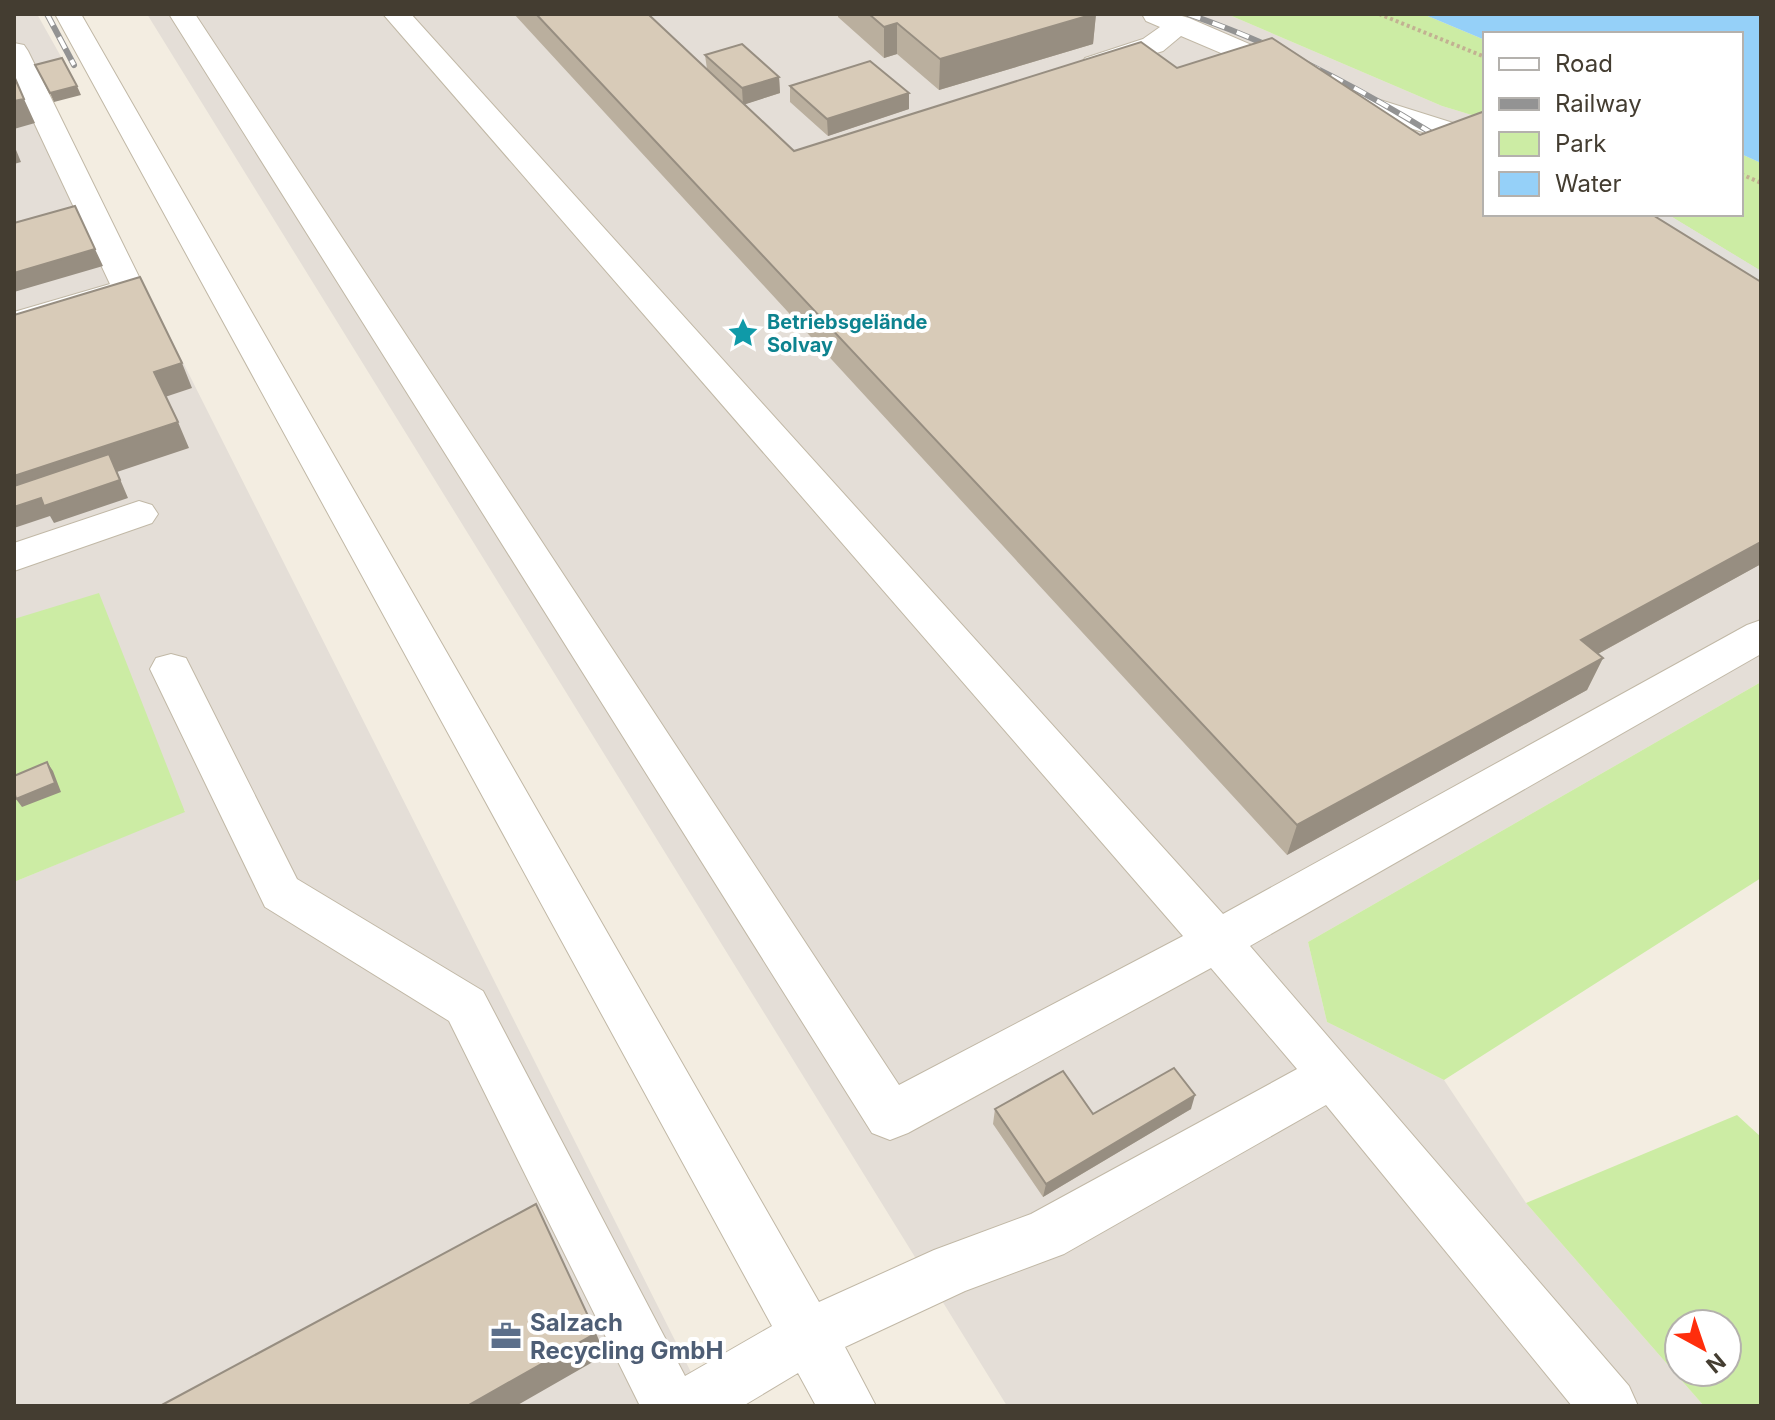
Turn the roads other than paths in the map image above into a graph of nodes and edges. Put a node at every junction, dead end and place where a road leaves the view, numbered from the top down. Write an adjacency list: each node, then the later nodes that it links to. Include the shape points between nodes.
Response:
1 (68, 14): 16 (lane)
2 (182, 14): 14 (lane, via 890,1116)
3 (396, 14): 14 (lane)
4 (1152, 14): 5 (lane)
5 (1180, 24): 7 (lane, via 1153,45); 8 (lane, via 1367,105)
6 (14, 51): 9 (lane, via 129,289)
7 (1063, 74)
8 (1483, 142)
9 (14, 323)
10 (139, 514): 11 (lane)
11 (14, 557)
12 (1761, 635): 14 (lane)
13 (171, 669): 17 (lane, via 281,893 466,1006)
14 (1217, 941): 15 (lane)
15 (1333, 1075): 16 (lane, via 1045,1235 953,1269); 20 (lane)
16 (808, 1336): 18 (lane); 19 (lane)
17 (670, 1406)
18 (688, 1406)
19 (847, 1406)
20 (1609, 1406)

